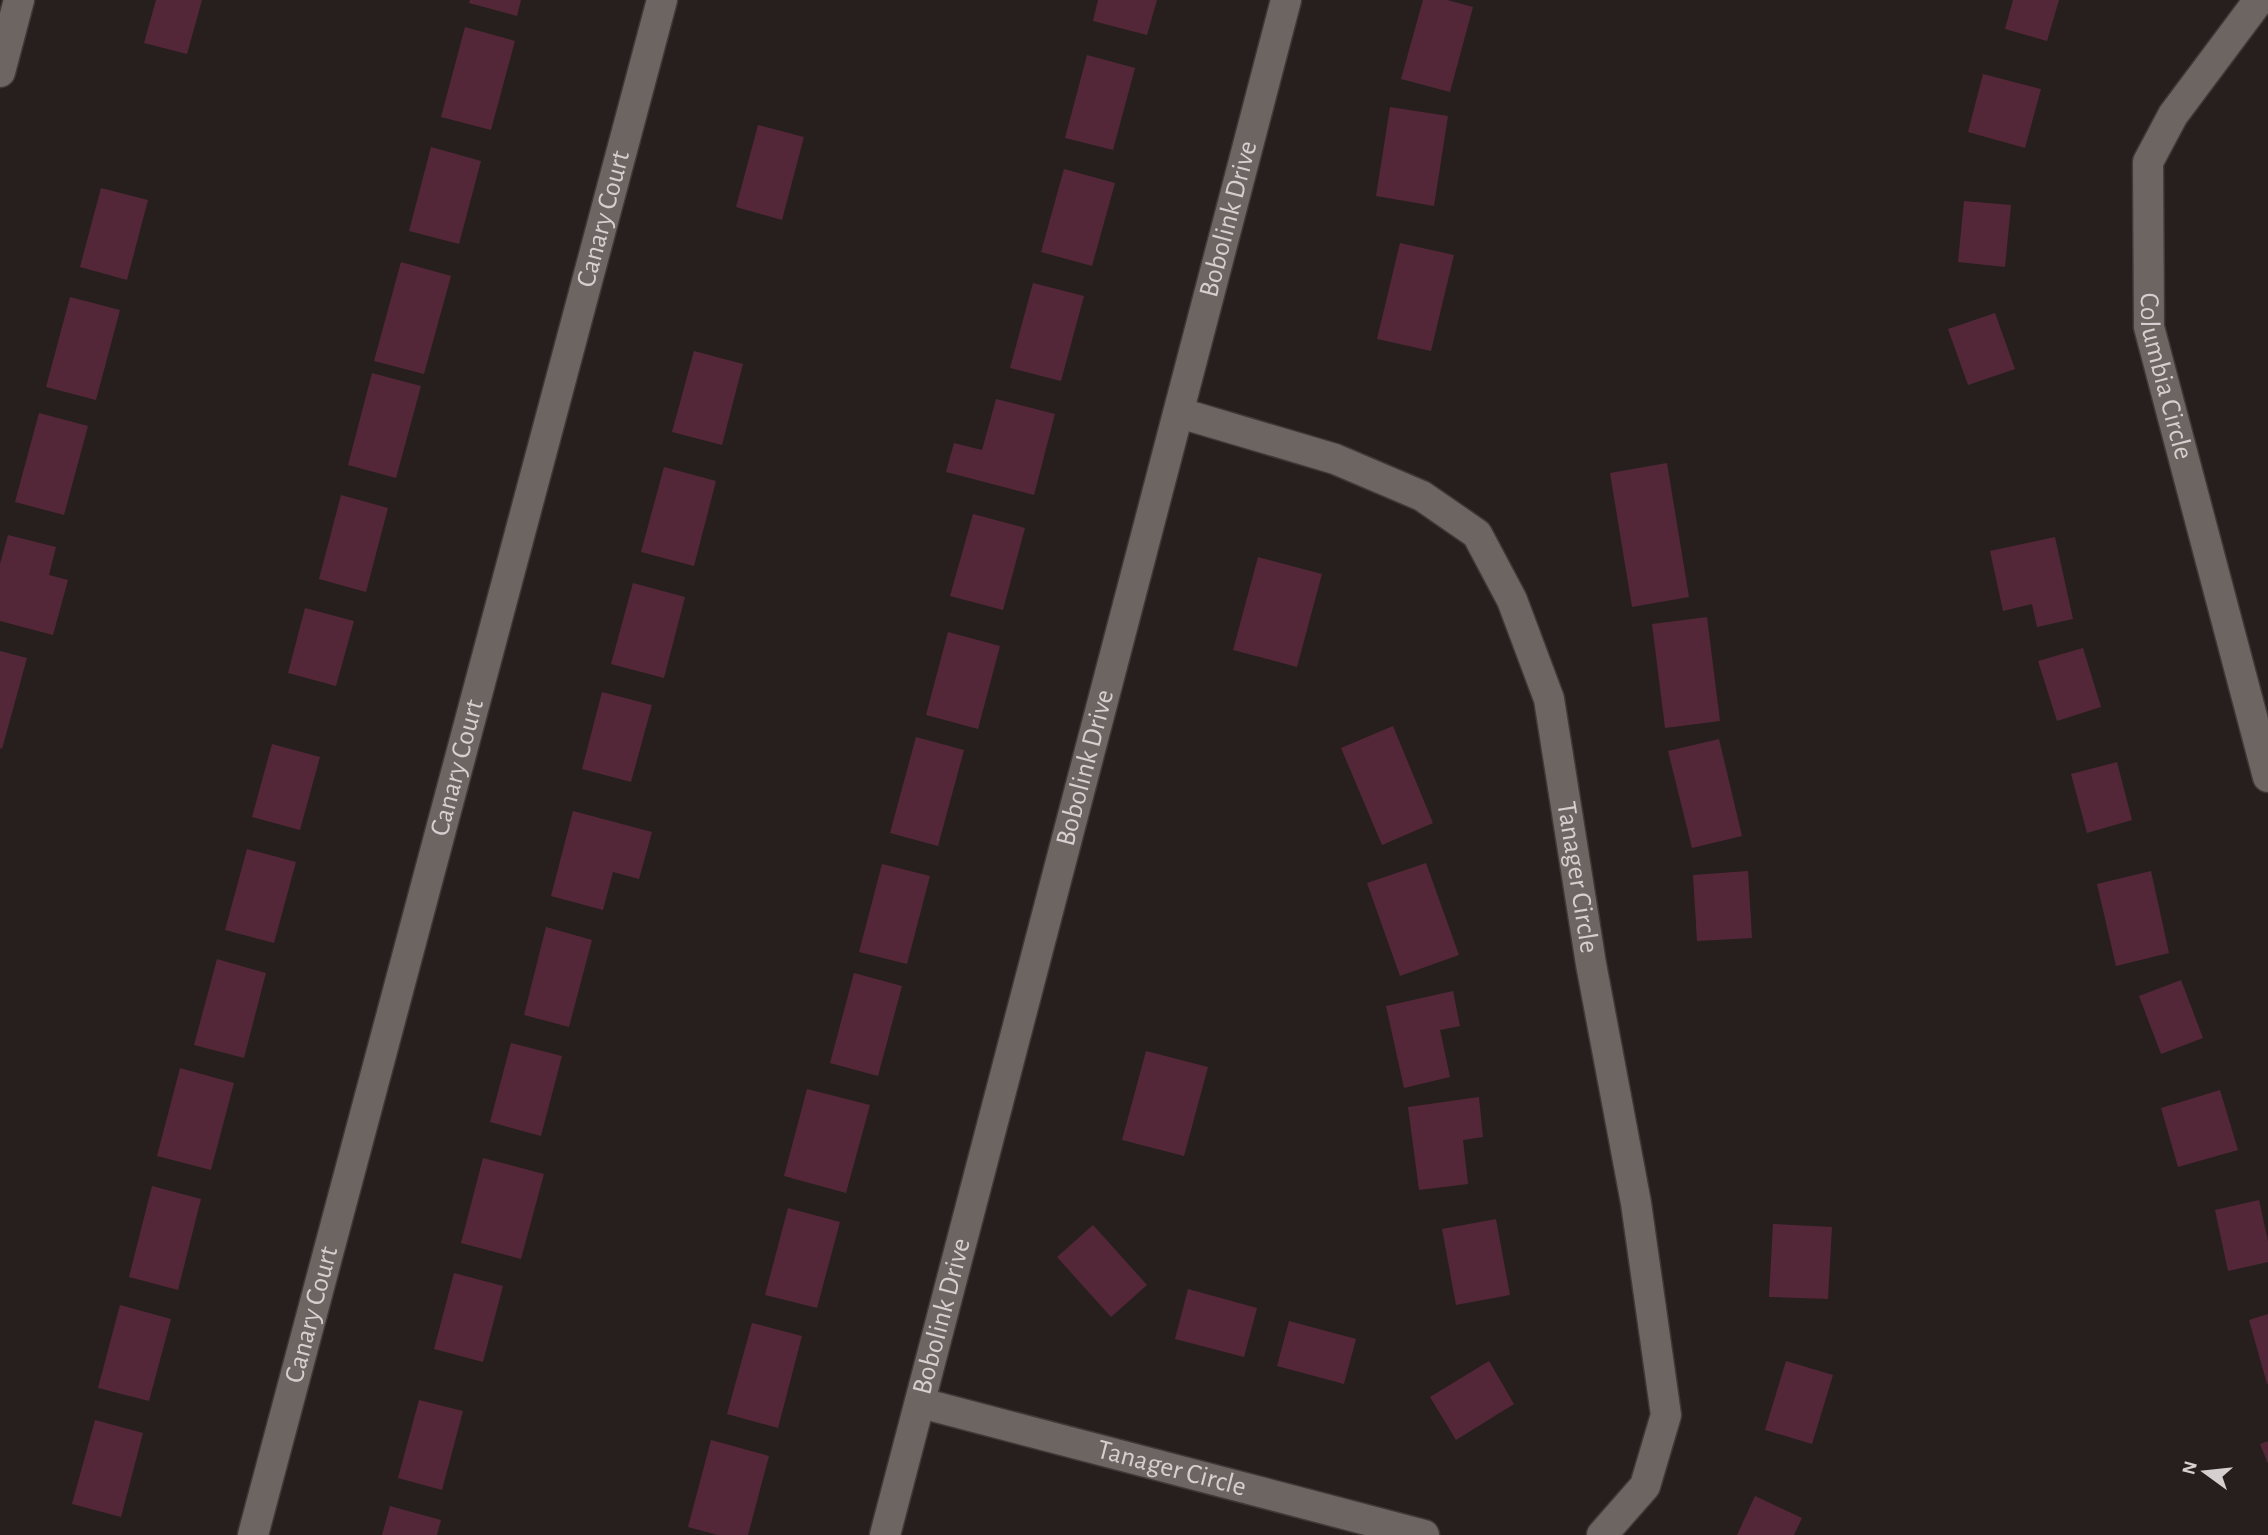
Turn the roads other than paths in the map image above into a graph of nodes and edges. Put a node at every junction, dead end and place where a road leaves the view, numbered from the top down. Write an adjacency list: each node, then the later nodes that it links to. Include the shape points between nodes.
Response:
1 (19, 0): 5 (street)
2 (662, 0): 9 (street, Canary Court)
3 (1286, 0): 6 (street, Bobolink Drive)
4 (2259, 0): 7 (street, Columbia Circle, via 2173,115 2148,162 2148,313)
5 (0, 72)
6 (1180, 413): 8 (street, Bobolink Drive); 12 (street, Tanager Circle, via 1335,459 1422,496 1477,534 1517,612 1549,699 1591,964 1636,1203 1666,1415 1645,1486)
7 (2268, 777)
8 (921, 1403): 10 (street, Bobolink Drive); 11 (street, Tanager Circle)
9 (253, 1535)
10 (885, 1535)
11 (1424, 1535)
12 (1602, 1535)

